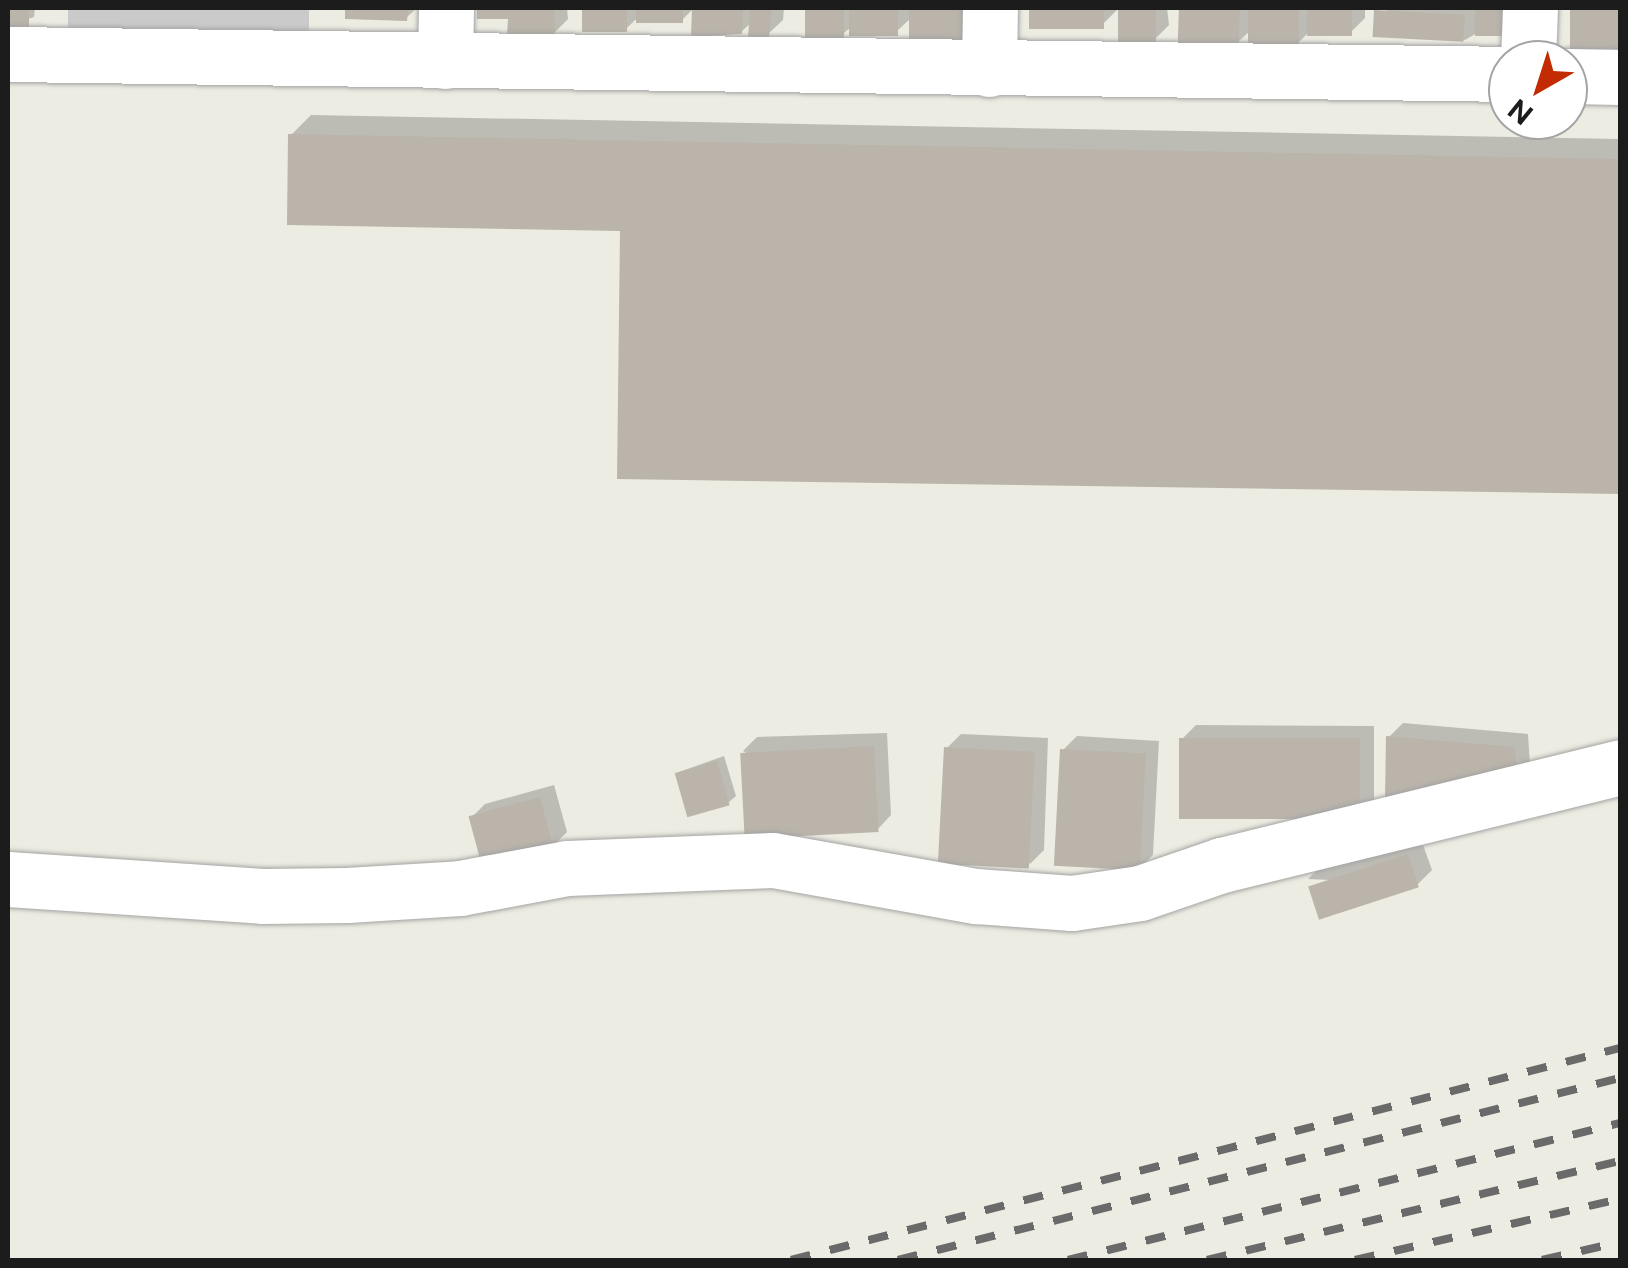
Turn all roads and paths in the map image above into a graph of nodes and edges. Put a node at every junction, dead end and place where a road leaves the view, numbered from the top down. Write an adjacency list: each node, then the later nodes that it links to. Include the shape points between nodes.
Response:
1 (446, 8): 6 (street)
2 (990, 8): 7 (street)
3 (1530, 8): 5 (street)
4 (34, 39): 6 (street)
5 (1529, 40)
6 (445, 61): 7 (street)
7 (989, 69): 8 (street)
8 (1488, 74)
9 (1588, 76): 10 (street)
10 (1620, 77)
11 (1620, 768): 12 (street, via 1222,865 1140,893 1072,903 976,896 774,860 566,868 460,888 346,895)
12 (8, 879)

